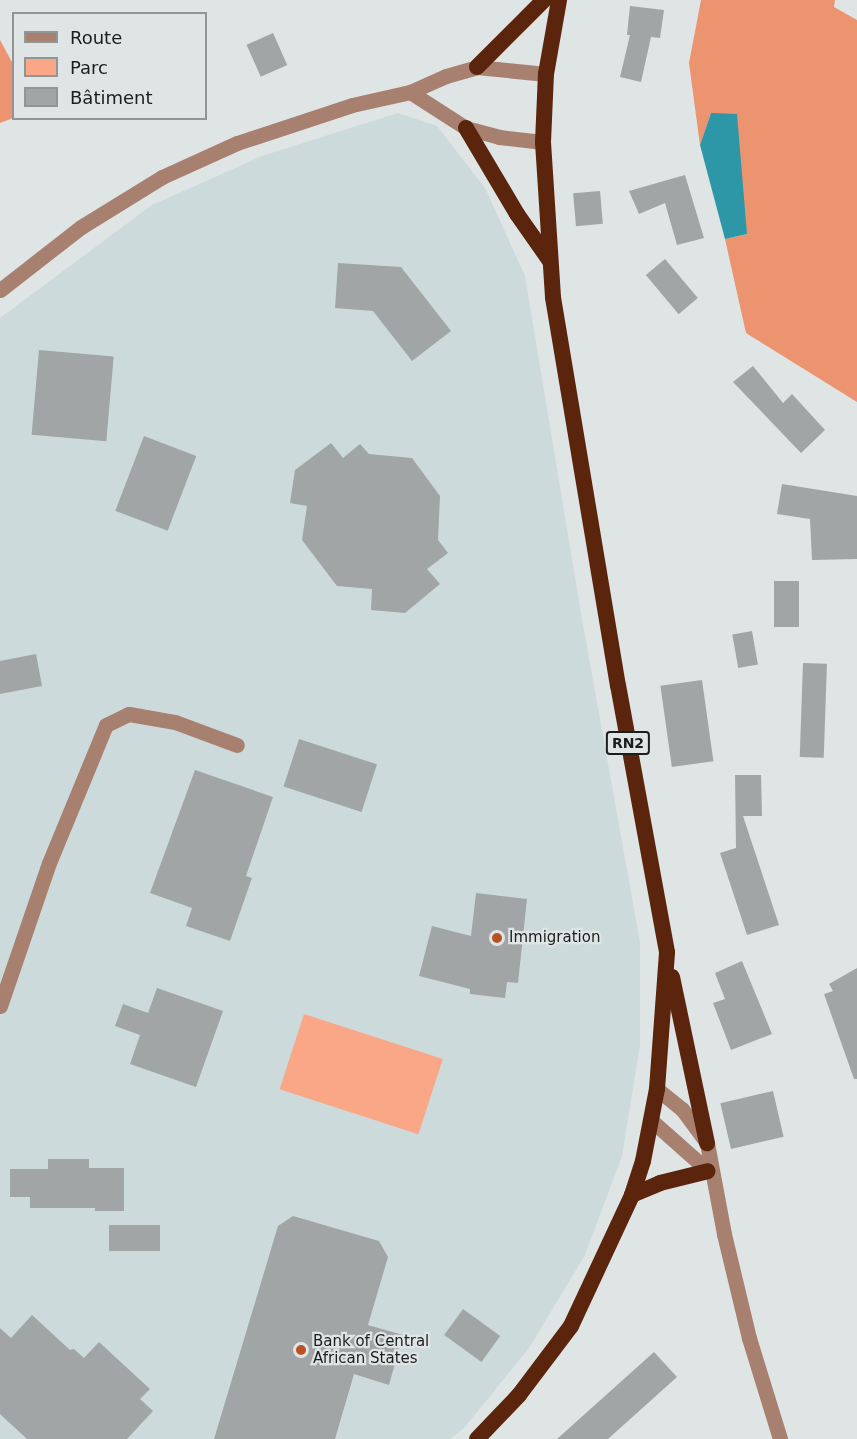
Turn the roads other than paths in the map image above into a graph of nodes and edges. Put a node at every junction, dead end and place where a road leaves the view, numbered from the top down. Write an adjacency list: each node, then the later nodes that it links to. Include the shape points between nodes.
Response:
1 (544, 0): 3 (highway)
2 (559, 0): 4 (highway, RN2)
3 (477, 67): 4 (street); 5 (street)
4 (546, 74): 7 (highway, RN2)
5 (410, 92): 6 (street); 9 (street, via 352,105 237,143 162,177 81,227)
6 (466, 128): 7 (street); 8 (highway)
7 (543, 142): 8 (highway, RN2)
8 (550, 261): 11 (highway, RN2, via 610,640)
9 (0, 290)
10 (237, 745): 12 (street, via 175,722 129,714 106,725 49,863)
11 (667, 952): 13 (highway, RN2); 15 (highway)
12 (0, 1006)
13 (657, 1089): 14 (highway, RN2); 15 (street, via 682,1109)
14 (652, 1121): 16 (street); 17 (highway, RN2)
15 (707, 1143): 16 (street)
16 (710, 1173): 17 (highway, via 660,1183); 19 (street, via 749,1338)
17 (632, 1196): 18 (highway, RN2, via 572,1326 519,1395)
18 (477, 1439)
19 (780, 1439)

